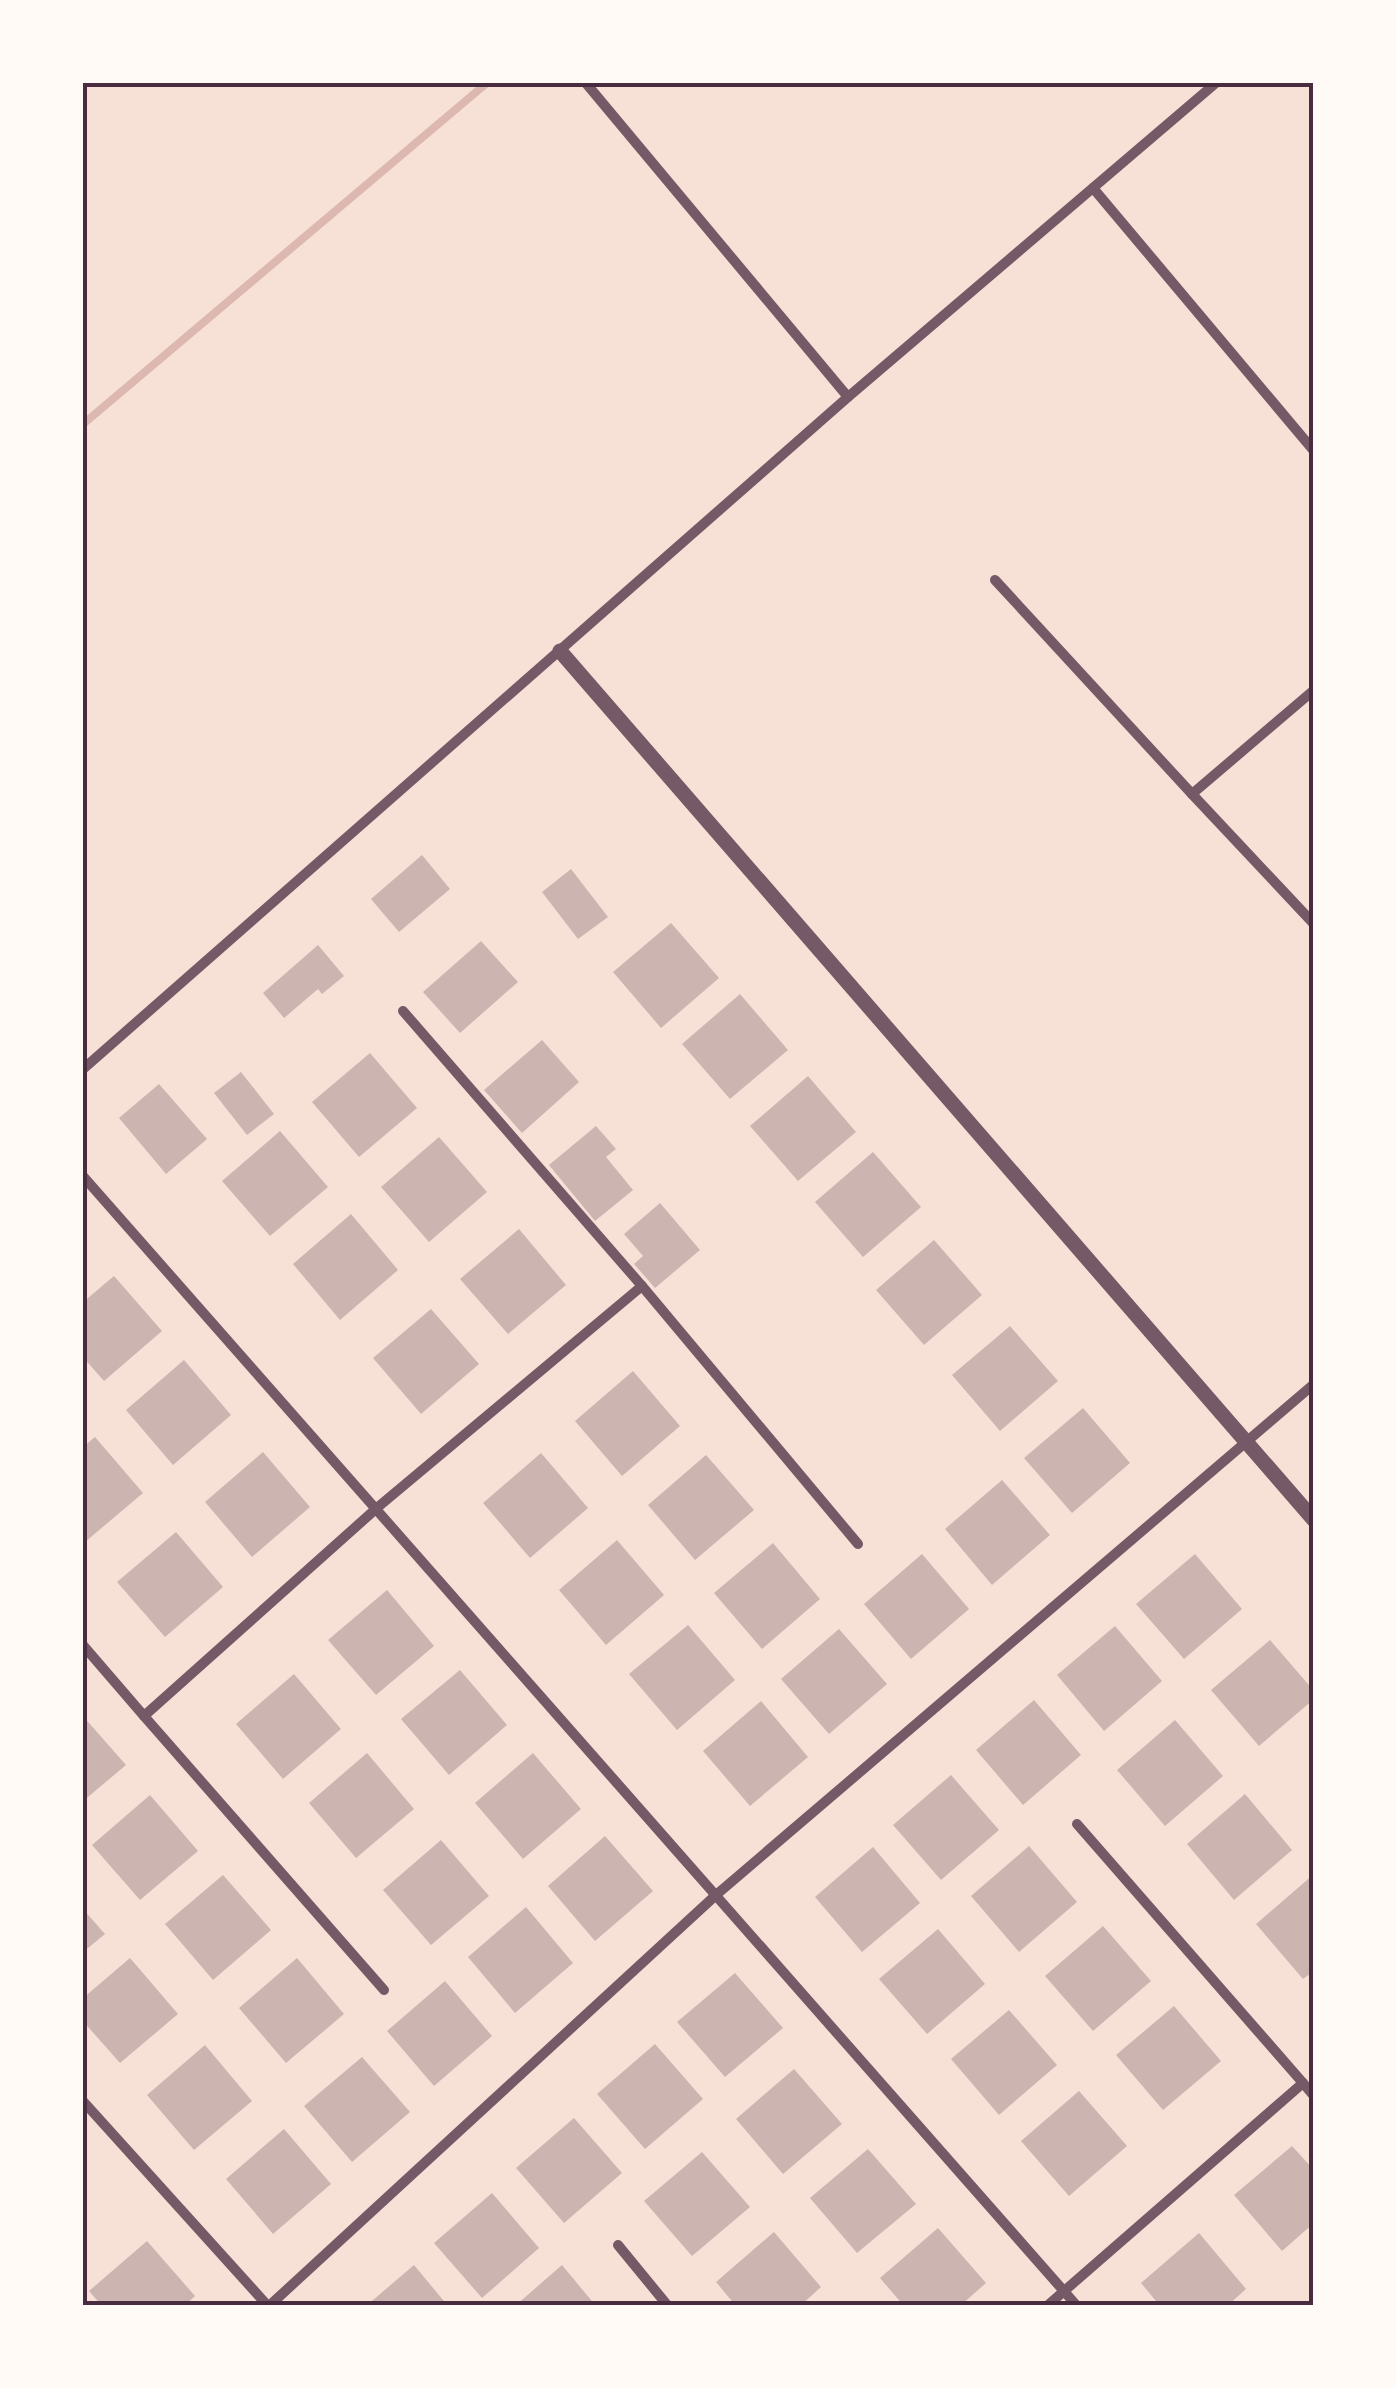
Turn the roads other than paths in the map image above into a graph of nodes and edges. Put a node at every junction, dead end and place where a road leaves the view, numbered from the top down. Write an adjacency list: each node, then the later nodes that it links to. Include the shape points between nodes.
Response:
1 (585, 82): 4 (street)
2 (1216, 82): 3 (street)
3 (1093, 188): 4 (street); 5 (street)
4 (848, 397): 7 (street)
5 (1314, 452)
6 (995, 580): 9 (street)
7 (560, 652): 12 (street); 16 (street)
8 (1314, 690): 9 (street)
9 (1192, 794): 10 (street)
10 (1314, 924)
11 (403, 1011): 14 (street)
12 (82, 1070)
13 (82, 1175): 17 (street)
14 (642, 1286): 17 (street); 19 (street)
15 (1314, 1384): 16 (street)
16 (1246, 1445): 18 (street); 23 (street)
17 (378, 1508): 21 (street); 23 (street)
18 (1314, 1520)
19 (858, 1544)
20 (82, 1644): 21 (street)
21 (144, 1716): 24 (street)
22 (1077, 1824): 25 (street)
23 (716, 1896): 29 (street); 30 (street)
24 (384, 1990)
25 (1303, 2083): 26 (street); 29 (street)
26 (1314, 2096)
27 (82, 2100): 30 (street)
28 (618, 2246): 31 (street)
29 (1064, 2291): 32 (street); 33 (street)
30 (269, 2306)
31 (668, 2306)
32 (1046, 2306)
33 (1077, 2306)

